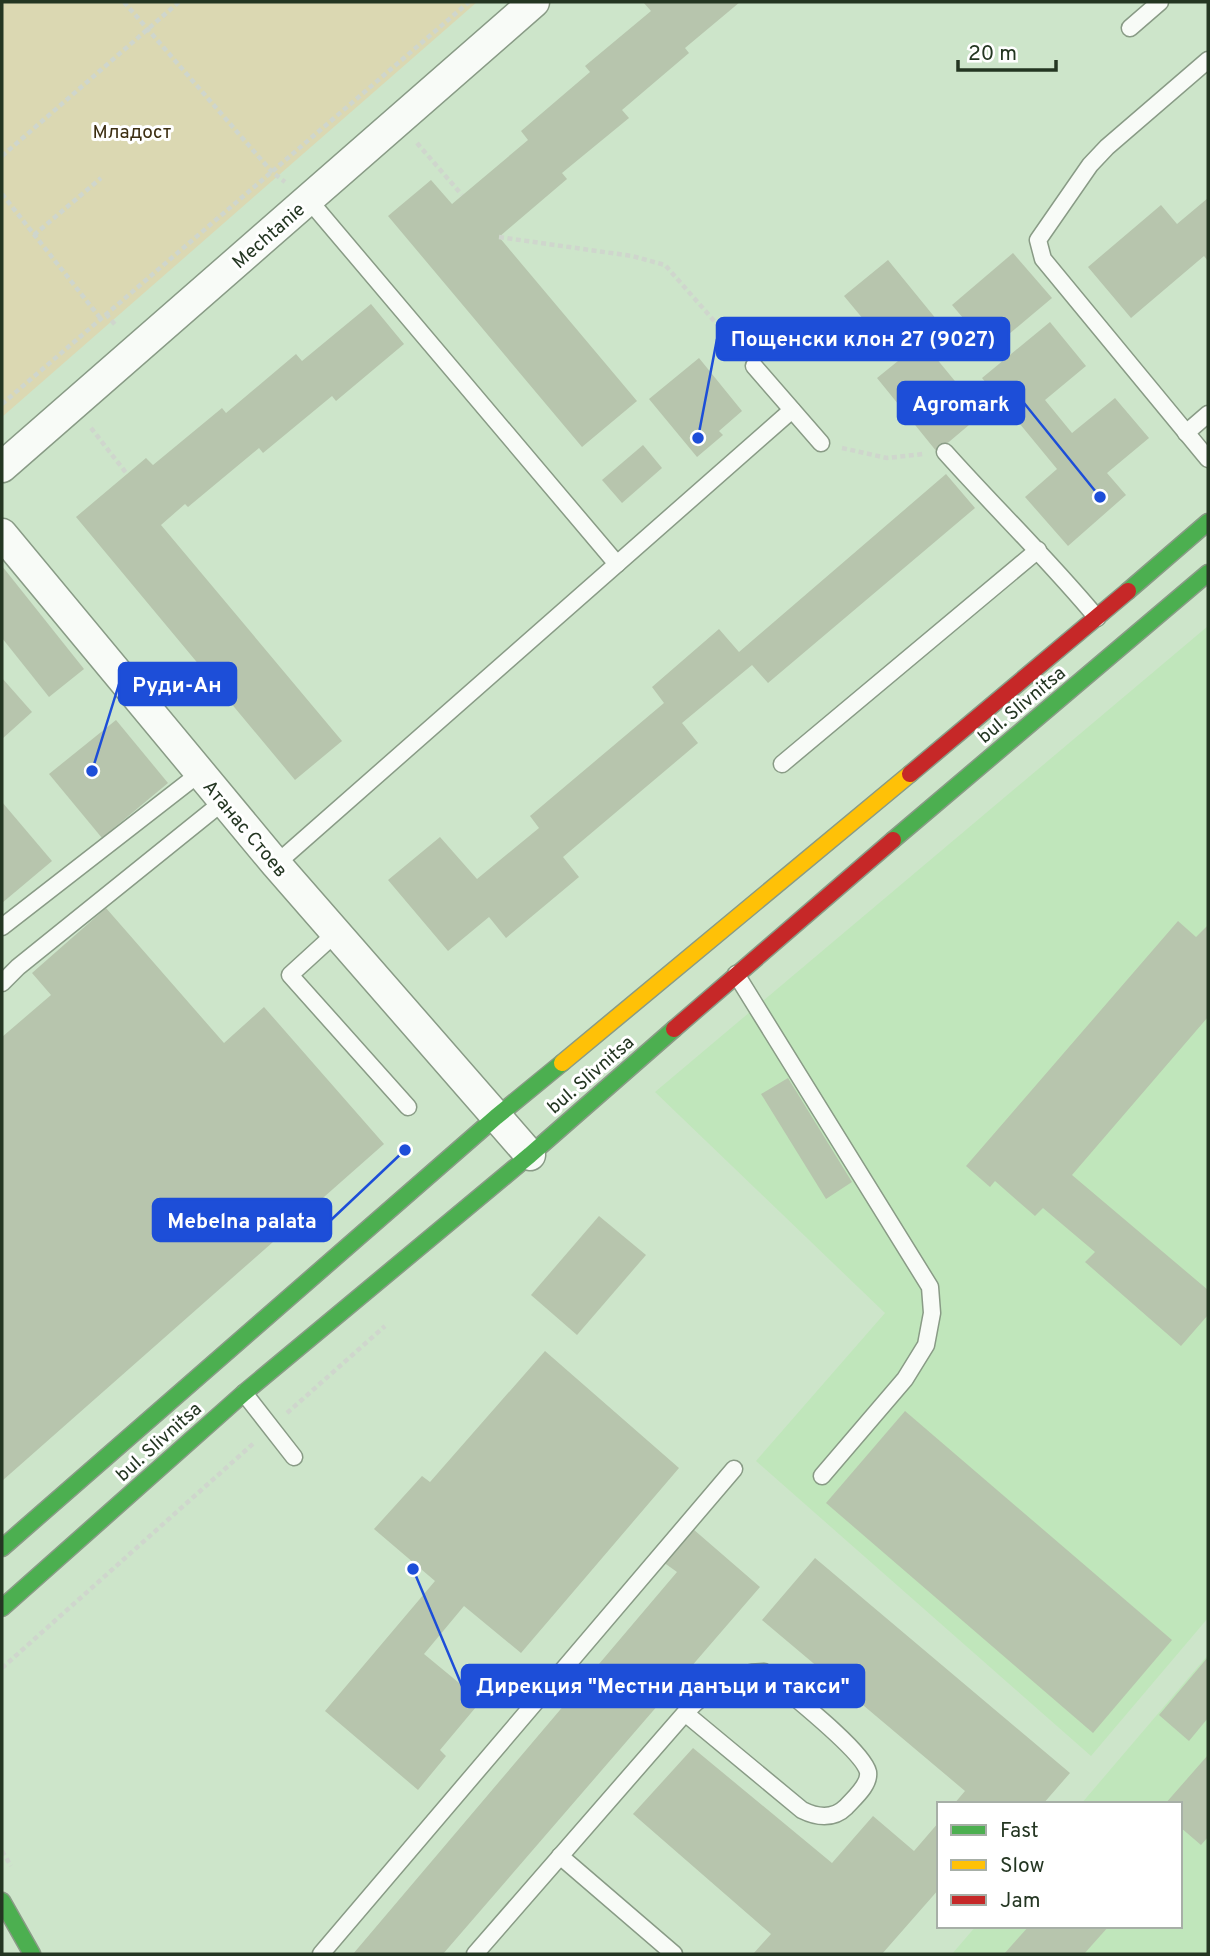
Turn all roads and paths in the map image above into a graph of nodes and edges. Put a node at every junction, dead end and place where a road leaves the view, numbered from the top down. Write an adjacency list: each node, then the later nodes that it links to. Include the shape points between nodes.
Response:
1 (124, 2): 7 (path)
2 (179, 2): 7 (path)
3 (469, 2): 11 (path)
4 (534, 2): 9 (street, Mechtanie)
5 (1160, 2): 6 (lane)
6 (1130, 28)
7 (148, 29): 10 (path); 11 (path)
8 (1208, 60): 24 (lane, via 1090,165 1038,240 1043,259)
9 (398, 121): 14 (path); 15 (street, Mechtanie)
10 (2, 156)
11 (272, 172): 15 (path); 18 (path)
12 (101, 178): 16 (path)
13 (2, 194): 16 (path)
14 (462, 195)
15 (308, 199): 21 (street, Mechtanie); 33 (lane)
16 (34, 235): 18 (path)
17 (499, 237): 19 (path, via 665,265)
18 (101, 319): 20 (path)
19 (754, 366): 22 (lane)
20 (2, 404)
21 (73, 405): 28 (street, Mechtanie); 29 (path)
22 (792, 410): 25 (lane); 33 (lane)
23 (1208, 414): 24 (lane)
24 (1186, 433): 27 (lane)
25 (821, 443): 26 (path, via 887,458)
26 (945, 452): 32 (lane)
27 (1208, 459)
28 (2, 467)
29 (127, 474)
30 (1208, 522): 35 (main road, bul. Slivnitsa)
31 (2, 534): 37 (street, Атанас Стоев)
32 (1038, 550): 35 (lane); 36 (lane)
33 (617, 564): 39 (lane)
34 (1208, 573): 42 (main road, bul. Slivnitsa)
35 (1097, 618): 45 (main road, bul. Slivnitsa)
36 (782, 764)
37 (200, 773): 38 (street, Атанас Стоев); 40 (lane)
38 (223, 801): 39 (street, Атанас Стоев); 43 (lane)
39 (276, 864): 41 (street, Атанас Стоев)
40 (2, 926)
41 (336, 933): 44 (lane, via 290,975); 45 (street, Атанас Стоев)
42 (736, 974): 46 (main road, bul. Slivnitsa); 50 (lane, via 930,1287 932,1313 926,1345 905,1379)
43 (2, 983)
44 (408, 1107)
45 (496, 1116): 46 (street, Атанас Стоев); 51 (main road, bul. Slivnitsa)
46 (530, 1155): 47 (main road, bul. Slivnitsa)
47 (244, 1392): 48 (lane); 52 (main road, bul. Slivnitsa)
48 (294, 1457)
49 (734, 1469): 57 (lane)
50 (822, 1476)
51 (2, 1547)
52 (2, 1608)
53 (685, 1713): 53 (lane, via 815,1817 843,1810 866,1784 868,1773 856,1752 764,1672 749,1672 718,1684); 54 (lane)
54 (560, 1856): 58 (lane); 59 (lane)
55 (2, 1901): 56 (main road)
56 (32, 1954)
57 (321, 1954)
58 (475, 1954)
59 (674, 1954)

